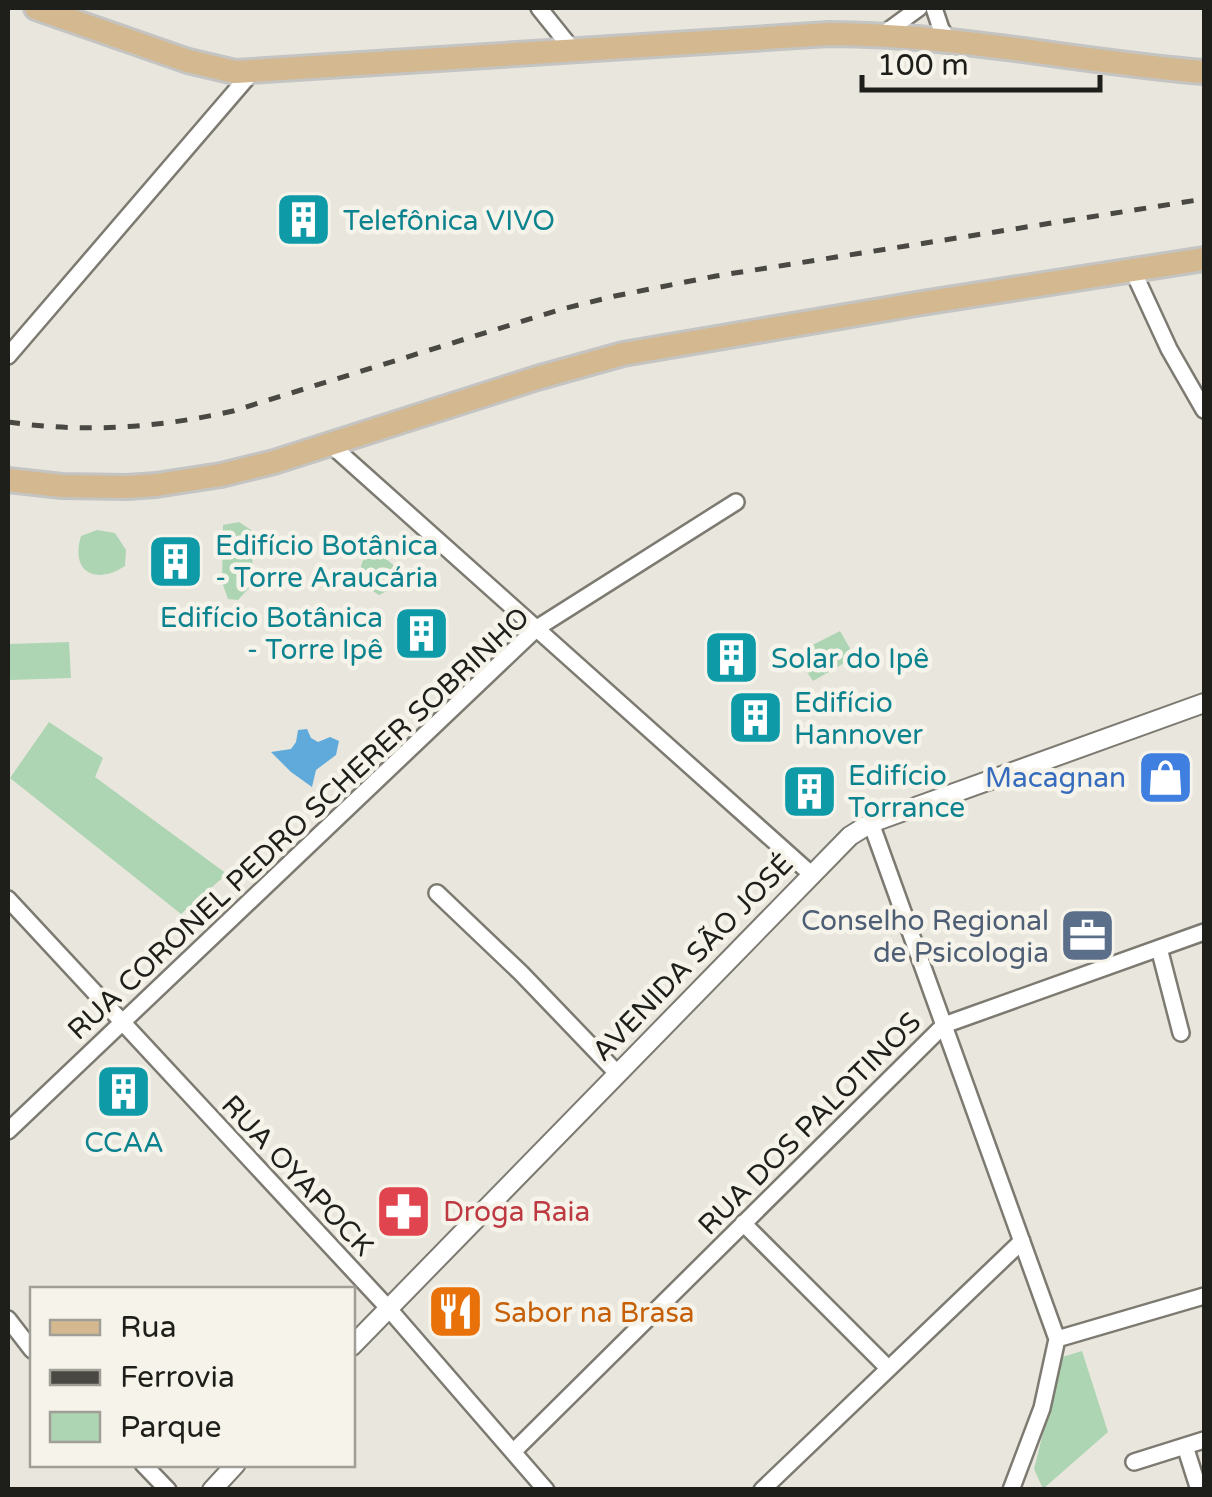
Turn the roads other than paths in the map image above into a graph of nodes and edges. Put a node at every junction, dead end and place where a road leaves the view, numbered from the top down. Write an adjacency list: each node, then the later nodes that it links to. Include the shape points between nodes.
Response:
1 (36, 8): 9 (main road, via 203,66)
2 (539, 8): 7 (street)
3 (918, 8): 5 (street)
4 (934, 8): 6 (street)
5 (881, 35): 6 (main road); 7 (main road)
6 (950, 42): 8 (main road)
7 (572, 49): 9 (main road)
8 (1202, 68)
9 (252, 72): 12 (street)
10 (1204, 259): 11 (main road)
11 (1133, 271): 13 (street); 14 (main road, via 623,354)
12 (8, 356)
13 (1204, 410)
14 (330, 444): 15 (main road, via 222,475 156,485); 17 (street)
15 (8, 480)
16 (736, 502): 17 (street, RUA CORONEL PEDRO SCHERER SOBRINHO)
17 (536, 628): 20 (street); 25 (street, RUA CORONEL PEDRO SCHERER SOBRINHO)
18 (1204, 703): 19 (street, AVENIDA SÃO JOSÉ)
19 (871, 823): 20 (street, AVENIDA SÃO JOSÉ); 26 (street)
20 (811, 874): 28 (street, AVENIDA SÃO JOSÉ)
21 (437, 893): 28 (street)
22 (8, 900): 25 (street, RUA OYAPOCK)
23 (1204, 932): 24 (street, RUA DOS PALOTINOS)
24 (1158, 948): 26 (street, RUA DOS PALOTINOS); 27 (street)
25 (122, 1022): 29 (street, RUA CORONEL PEDRO SCHERER SOBRINHO); 33 (street, RUA OYAPOCK)
26 (944, 1025): 30 (street, RUA DOS PALOTINOS); 31 (street)
27 (1181, 1033)
28 (617, 1073): 33 (street, AVENIDA SÃO JOSÉ)
29 (8, 1131)
30 (743, 1222): 38 (street); 41 (street, RUA DOS PALOTINOS)
31 (1022, 1240): 35 (street); 38 (street)
32 (1204, 1296): 35 (street)
33 (388, 1309): 36 (street, AVENIDA SÃO JOSÉ); 41 (street, RUA OYAPOCK)
34 (8, 1318): 37 (street)
35 (1057, 1339): 49 (street, via 1042,1408)
36 (355, 1343)
37 (30, 1347)
38 (888, 1368): 48 (street)
39 (1204, 1440): 40 (street)
40 (1185, 1446): 42 (street); 50 (street)
41 (513, 1452): 47 (street, RUA OYAPOCK)
42 (1134, 1462)
43 (146, 1467): 45 (street)
44 (233, 1467): 46 (street)
45 (168, 1490)
46 (212, 1490)
47 (546, 1490)
48 (762, 1490)
49 (1010, 1490)
50 (1200, 1490)

